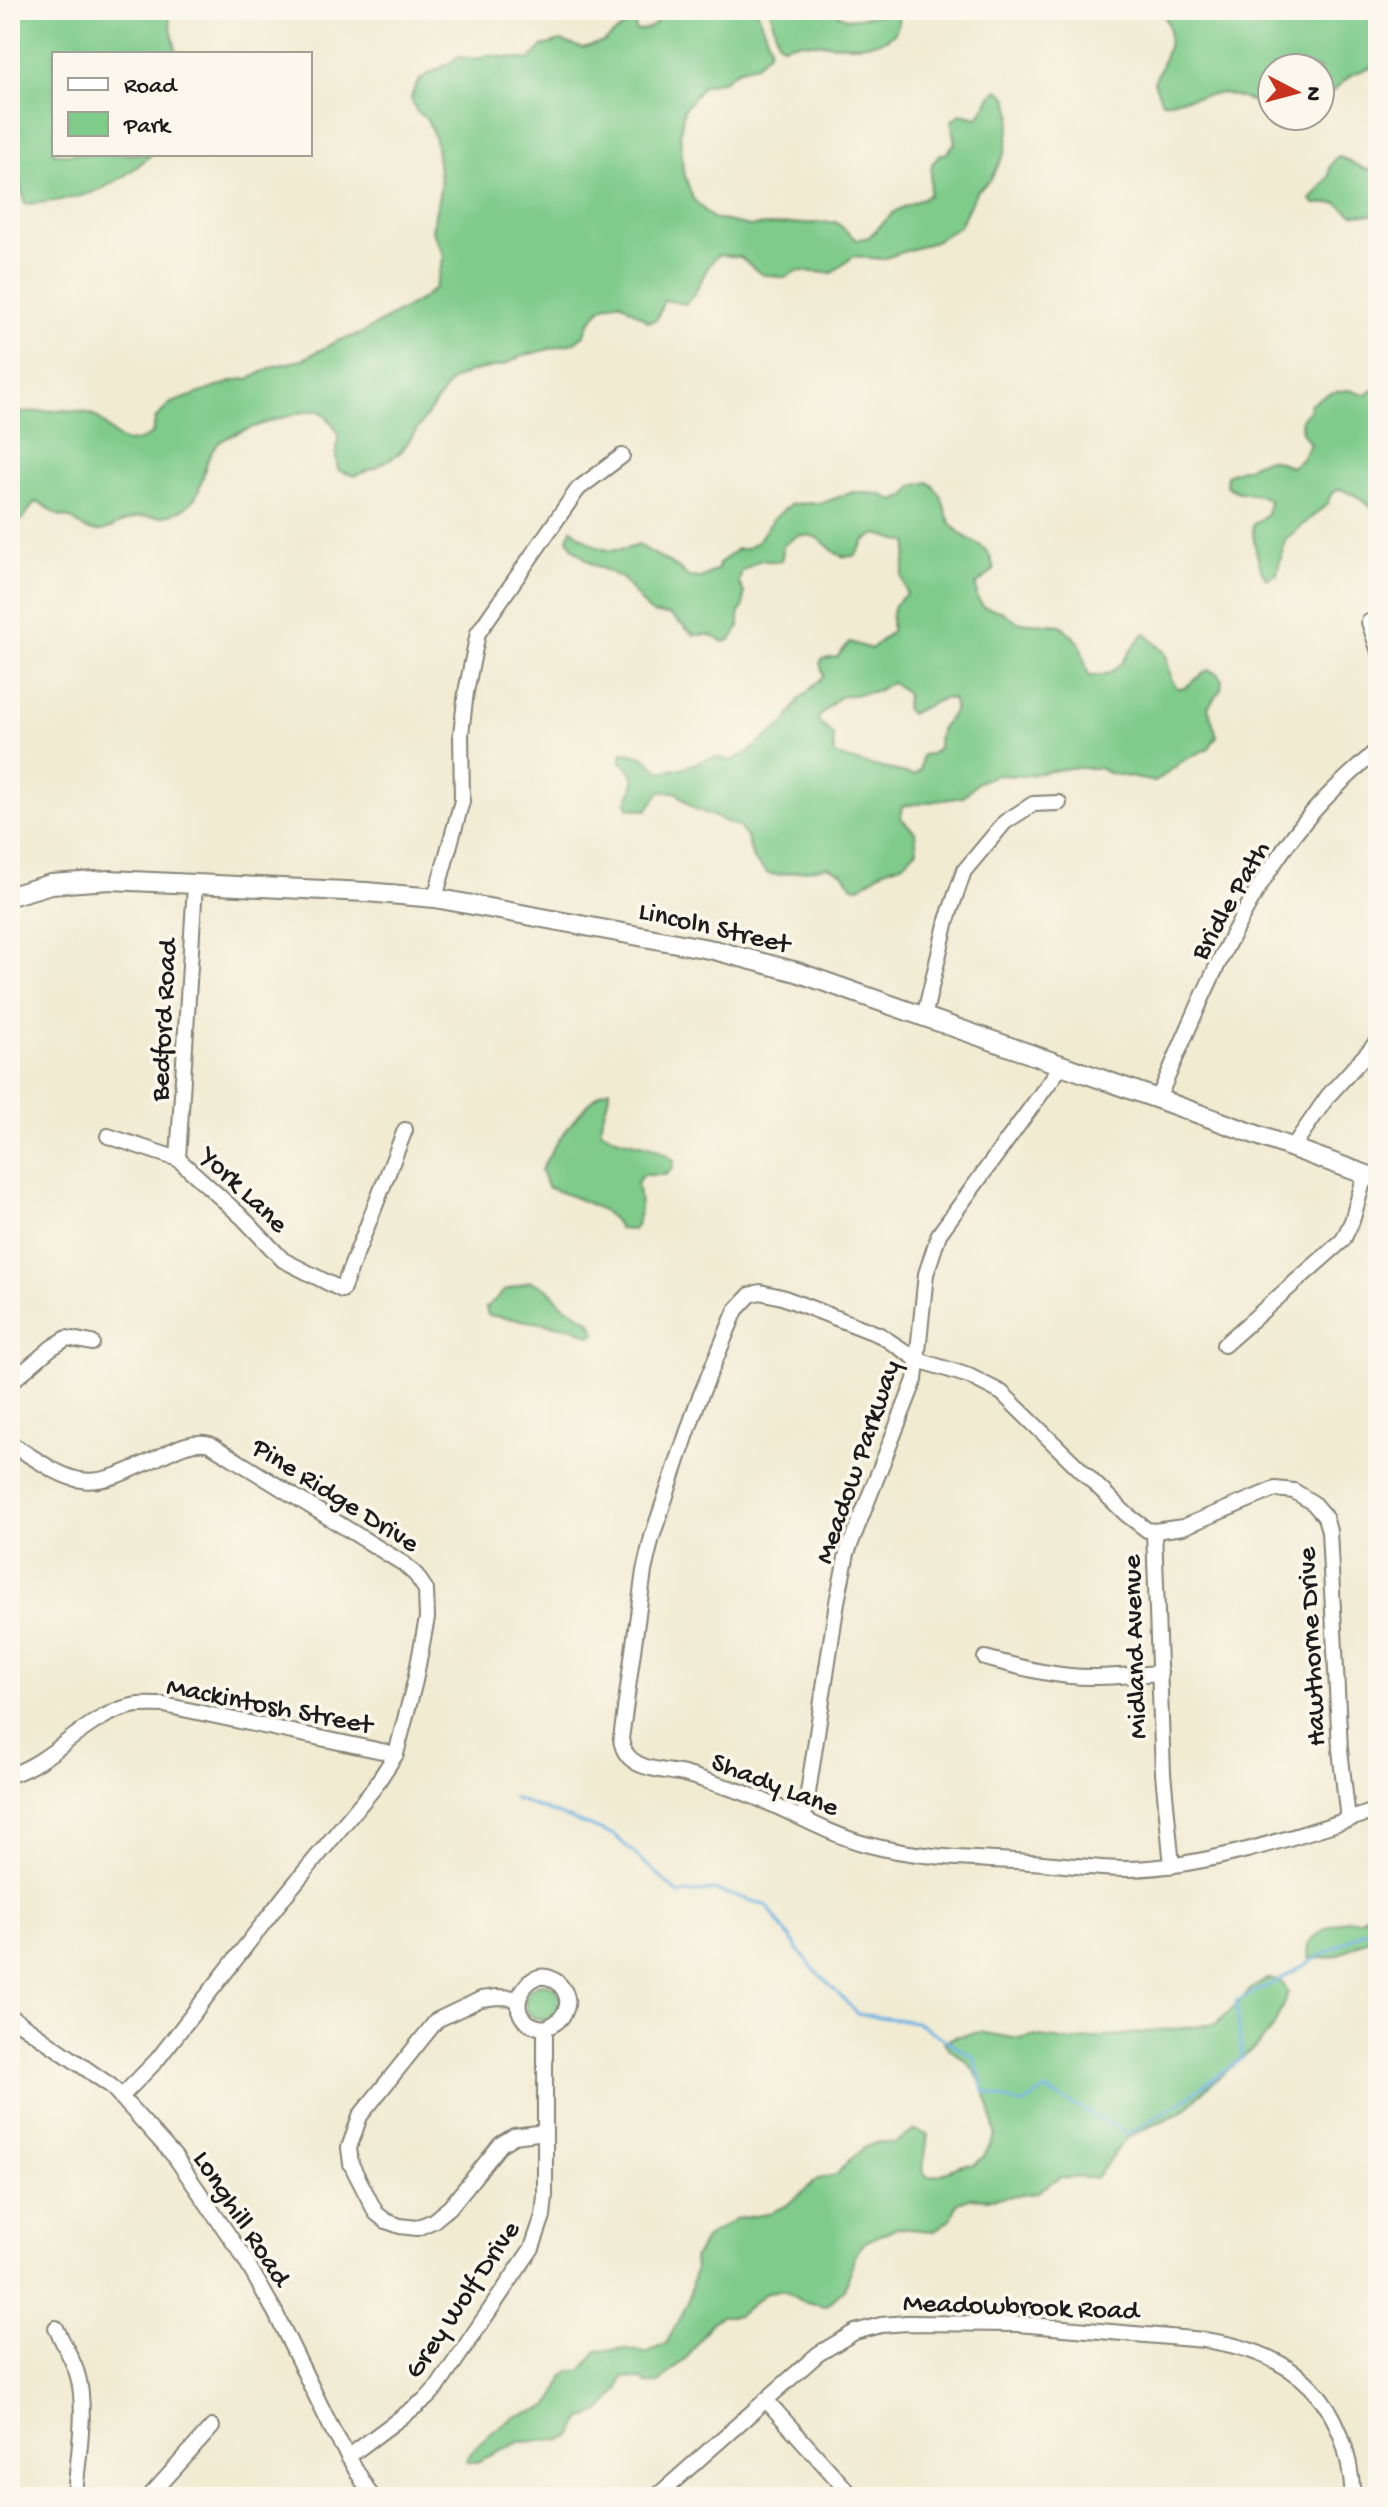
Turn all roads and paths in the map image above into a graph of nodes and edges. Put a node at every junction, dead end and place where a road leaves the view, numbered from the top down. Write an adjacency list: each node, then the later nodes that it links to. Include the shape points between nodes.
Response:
1 (622, 456): 8 (street, via 578,489 478,633 461,734 462,801)
2 (1369, 622): 3 (street)
3 (1378, 649)
4 (1378, 749): 12 (street, Bridle Path, via 1319,805 1255,894)
5 (1059, 803): 9 (street, via 1033,804 1005,822 964,871)
6 (195, 885): 7 (main road, Lincoln Street, via 77,881); 8 (main road, Lincoln Street); 16 (street, Bedford Road)
7 (10, 896)
8 (435, 898): 9 (main road, Lincoln Street, via 714,950 797,972)
9 (924, 1017): 11 (main road, Lincoln Street)
10 (1378, 1041): 15 (street, via 1328,1096)
11 (1062, 1065): 12 (main road, Lincoln Street); 20 (street, Meadow Parkway, via 939,1234 926,1274)
12 (1158, 1099): 15 (main road, Lincoln Street)
13 (405, 1130): 16 (street, York Lane, via 342,1290 283,1260)
14 (108, 1136): 16 (street, York Lane)
15 (1292, 1148): 17 (main road, Lincoln Street)
16 (178, 1159)
17 (1371, 1177): 19 (street, via 1343,1240)
18 (92, 1343): 21 (street, via 67,1338)
19 (1224, 1345)
20 (918, 1360): 23 (street, Midland Avenue, via 1002,1393 1126,1514); 29 (street, Meadow Parkway, via 915,1380 847,1553); 29 (street, Shady Lane, via 880,1335 796,1302 760,1292 750,1295 736,1310 697,1404 652,1537 622,1748 643,1767 754,1795)
21 (10, 1383)
22 (10, 1443): 26 (street, Pine Ridge Drive, via 53,1471 91,1482 105,1481 180,1447 210,1444 404,1564 426,1590 427,1618)
23 (1154, 1531): 25 (street, Midland Avenue); 30 (street, Hawthorne Drive, via 1183,1527 1275,1489 1294,1491 1325,1517)
24 (985, 1658): 25 (street, via 1073,1676)
25 (1160, 1673): 31 (street, Midland Avenue)
26 (396, 1754): 27 (street, Mackintosh Street, via 164,1705 136,1705 94,1722 50,1755); 35 (street, Pine Ridge Drive, via 157,2060)
27 (10, 1775)
28 (1378, 1810): 30 (street, Shady Lane)
29 (804, 1819): 31 (street, Shady Lane, via 899,1851 1102,1868)
30 (1348, 1820): 31 (street, Shady Lane)
31 (1172, 1866)
32 (518, 1998): 34 (street, via 526,2022); 34 (street, via 533,1979 544,1977 564,1989 565,2014); 36 (street, Grey Wolf Drive, via 481,1999 437,2020 360,2116 349,2148 351,2164 376,2213 386,2221 417,2228 450,2207 501,2144 514,2136)
33 (11, 2018): 35 (street, Longhill Road)
34 (545, 2028): 36 (street, Grey Wolf Drive)
35 (121, 2097): 40 (street, Longhill Road, via 175,2157 243,2256)
36 (545, 2132): 40 (street, Grey Wolf Drive, via 543,2216 532,2248 439,2385)
37 (56, 2328): 41 (street, via 79,2384)
38 (766, 2400): 44 (street, Meadowbrook Road); 45 (street); 46 (street, Meadowbrook Road, via 844,2337 881,2325 1018,2324 1231,2344 1289,2367 1322,2398 1346,2445)
39 (212, 2427): 42 (street)
40 (348, 2457): 43 (street, Longhill Road)
41 (75, 2497)
42 (149, 2497)
43 (372, 2497)
44 (656, 2497)
45 (853, 2497)
46 (1353, 2497)

